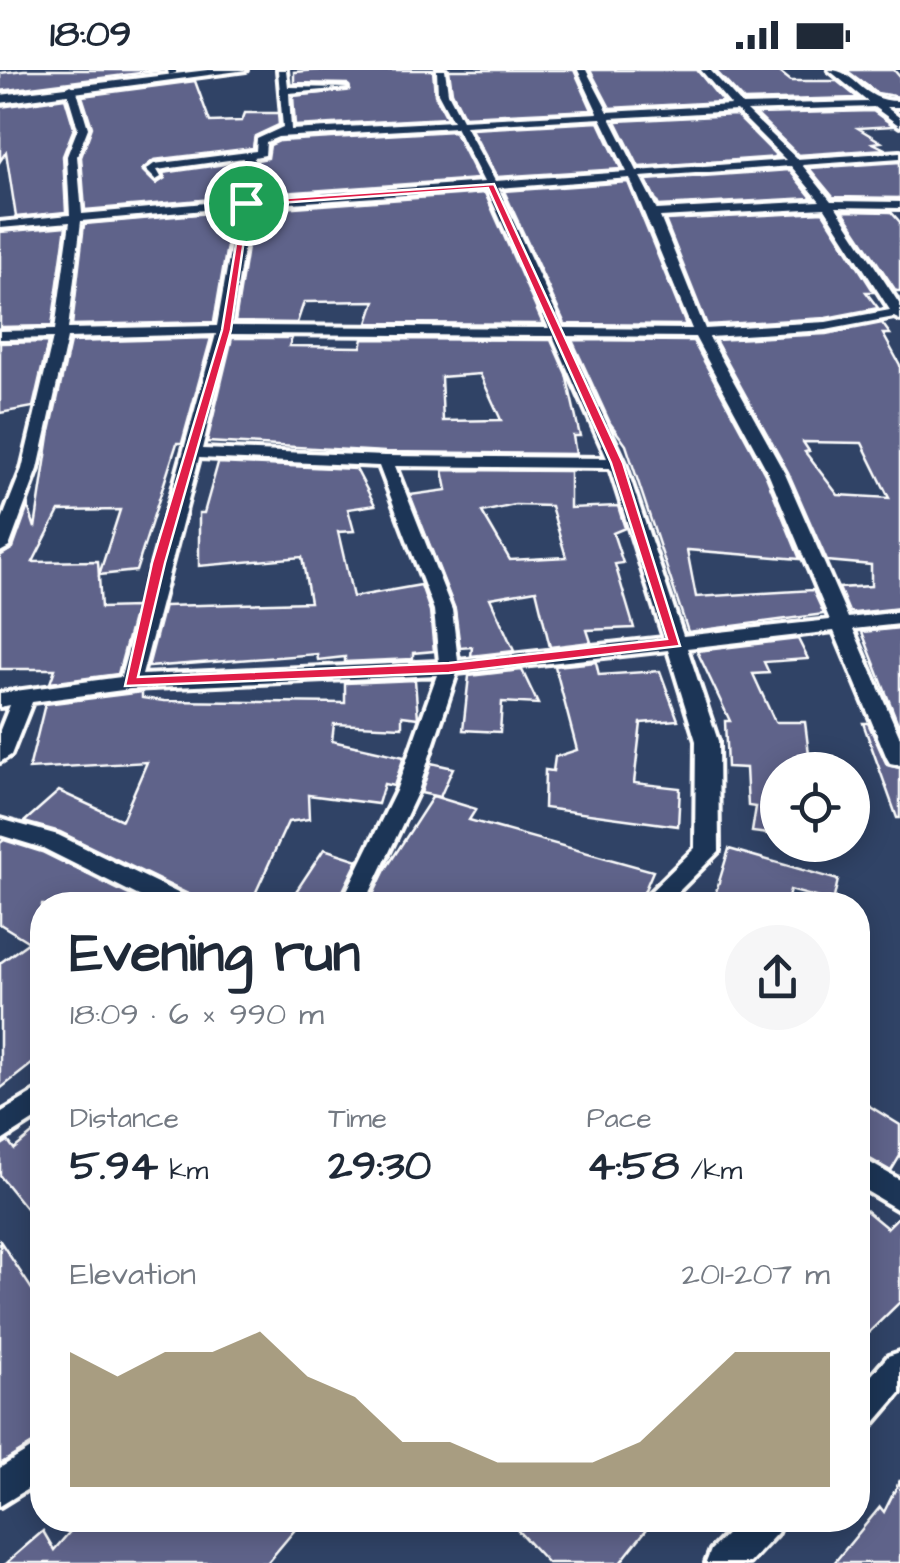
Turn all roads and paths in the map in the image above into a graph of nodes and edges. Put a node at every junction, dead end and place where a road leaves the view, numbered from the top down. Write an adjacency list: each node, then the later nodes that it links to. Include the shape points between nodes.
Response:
1 (198, 70): 8 (main road)
2 (240, 70): 9 (main road)
3 (282, 70): 11 (street)
4 (441, 70): 22 (street, via 443,93)
5 (582, 70): 20 (street)
6 (704, 70): 13 (street)
7 (834, 70): 17 (street)
8 (172, 71): 14 (main road)
9 (71, 88): 14 (main road); 34 (street, via 83,128 72,156)
10 (342, 88): 11 (street)
11 (284, 90): 23 (street, via 288,128)
12 (706, 96): 13 (street)
13 (725, 96): 18 (street)
14 (0, 97)
15 (660, 97): 19 (street)
16 (900, 104): 17 (street)
17 (873, 105): 18 (street); 21 (street)
18 (735, 108): 19 (street); 26 (street)
19 (674, 113): 20 (street)
20 (604, 118): 22 (street); 28 (street)
21 (900, 123)
22 (461, 124): 23 (street); 29 (street)
23 (275, 134): 24 (street, via 261,141 261,154)
24 (248, 155): 27 (street, via 154,167); 30 (street)
25 (900, 156): 26 (street)
26 (793, 161): 28 (street); 31 (street)
27 (156, 178)
28 (635, 178): 29 (street); 33 (street)
29 (491, 185): 30 (street); 40 (street)
30 (246, 203): 34 (street); 37 (street)
31 (829, 204): 32 (street); 33 (street); 36 (street)
32 (900, 205)
33 (653, 214): 38 (street)
34 (76, 217): 35 (street); 39 (street)
35 (0, 225)
36 (899, 314): 38 (street, via 826,326)
37 (226, 330): 39 (street); 40 (street); 42 (street)
38 (700, 333): 40 (street); 47 (street, via 777,474)
39 (61, 334): 41 (street); 45 (street, via 30,469)
40 (559, 334): 44 (street)
41 (0, 335)
42 (193, 453): 43 (street); 50 (street)
43 (385, 461): 44 (street); 49 (street, via 443,610)
44 (617, 463): 48 (street)
45 (0, 546)
46 (900, 618): 47 (street)
47 (842, 626): 48 (street); 54 (street)
48 (675, 643): 49 (street); 58 (street, via 707,740 707,852)
49 (449, 668): 50 (street); 57 (street, via 407,791)
50 (130, 682): 51 (street)
51 (24, 699): 52 (street); 53 (street)
52 (0, 700)
53 (0, 755)
54 (898, 758)
55 (0, 827): 56 (street, via 50,841)
56 (154, 892)
57 (358, 892)
58 (664, 892)
59 (30, 1108): 60 (street)
60 (0, 1129)
61 (870, 1178): 62 (street)
62 (900, 1197)
63 (900, 1368): 64 (street)
64 (870, 1402)
65 (30, 1468): 66 (street)
66 (0, 1489)
67 (753, 1532): 68 (street)
68 (724, 1563)

